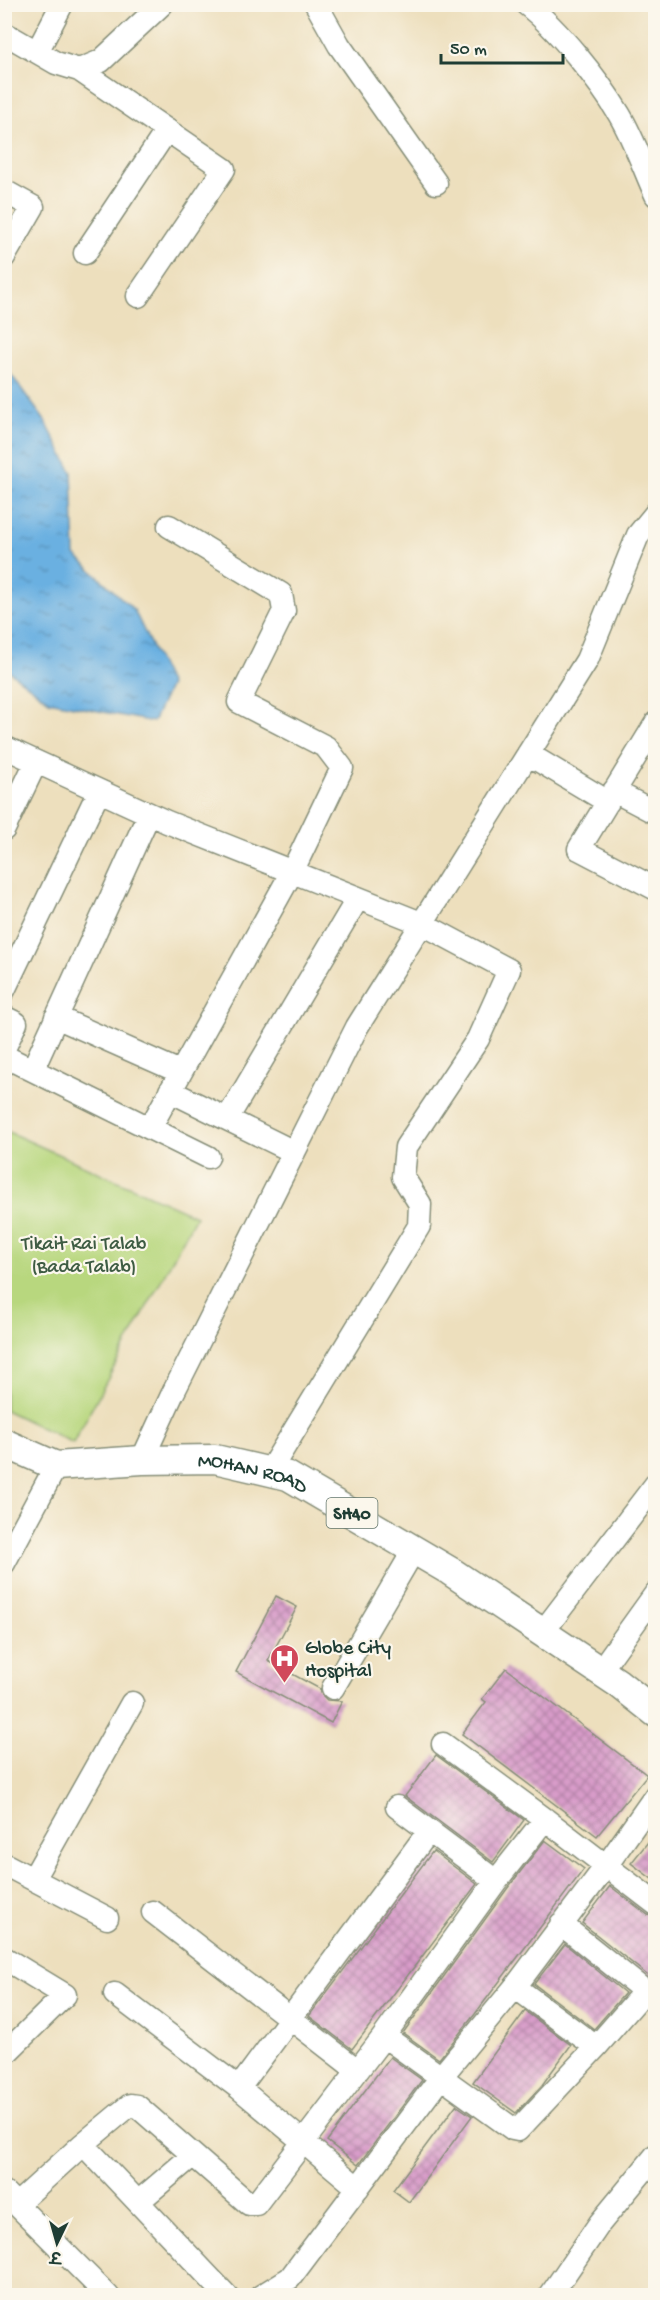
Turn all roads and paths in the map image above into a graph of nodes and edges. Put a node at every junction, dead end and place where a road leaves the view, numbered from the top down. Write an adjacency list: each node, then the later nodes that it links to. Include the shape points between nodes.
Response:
1 (63, 4): 6 (street)
2 (162, 4): 7 (street, via 101,61)
3 (316, 4): 9 (street, via 339,45)
4 (526, 4): 11 (street, via 546,20 620,115)
5 (4, 33): 6 (street)
6 (37, 52): 7 (street)
7 (80, 70): 8 (street)
8 (167, 130): 12 (street); 14 (street, via 224,170)
9 (436, 183)
10 (4, 191): 13 (street, via 33,207)
11 (656, 195)
12 (86, 253)
13 (4, 257)
14 (138, 296)
15 (656, 513): 19 (street, via 638,535 587,660)
16 (169, 526): 26 (street, via 281,594 284,611 238,702 326,747 342,768)
17 (656, 723): 22 (street)
18 (4, 747): 20 (street)
19 (528, 754): 22 (street); 29 (street)
20 (36, 762): 21 (street); 25 (street)
21 (99, 791): 24 (street); 30 (street)
22 (611, 796): 23 (street); 27 (street, via 579,849)
23 (656, 813)
24 (149, 814): 26 (street); 32 (street)
25 (4, 829)
26 (292, 872): 28 (street); 36 (street)
27 (656, 889)
28 (358, 898): 29 (street); 37 (street)
29 (422, 923): 39 (street, via 357,1027); 44 (street, via 509,970 478,1039 406,1147 403,1177 420,1204 418,1226)
30 (4, 990)
31 (4, 1017): 33 (street, via 16,1023)
32 (56, 1017): 35 (street); 36 (street)
33 (4, 1049)
34 (4, 1056): 35 (street)
35 (33, 1069): 38 (street)
36 (175, 1082): 37 (street); 38 (street)
37 (227, 1119): 39 (street)
38 (150, 1128): 40 (street)
39 (294, 1152): 42 (street)
40 (208, 1157)
41 (4, 1443): 43 (main road, MOHAN ROAD / SH40)
42 (142, 1460): 43 (main road, MOHAN ROAD / SH40); 44 (main road, MOHAN ROAD / SH40, via 215,1460)
43 (56, 1466): 47 (street)
44 (269, 1472): 46 (main road, MOHAN ROAD / SH40, via 288,1476)
45 (656, 1484): 49 (street)
46 (414, 1550): 49 (main road, MOHAN ROAD / SH40); 51 (street)
47 (4, 1563)
48 (656, 1593): 50 (street)
49 (542, 1633): 50 (main road, MOHAN ROAD / SH40)
50 (600, 1671): 53 (main road, MOHAN ROAD / SH40)
51 (333, 1688)
52 (132, 1702): 61 (street)
53 (656, 1713)
54 (443, 1744): 57 (street)
55 (656, 1795): 60 (street)
56 (397, 1807): 58 (street)
57 (545, 1819): 60 (street); 62 (street)
58 (429, 1831): 62 (street); 71 (street)
59 (4, 1864): 61 (street)
60 (606, 1866): 63 (street); 66 (street)
61 (33, 1879): 65 (street)
62 (496, 1881): 72 (street)
63 (656, 1904)
64 (153, 1912): 71 (street)
65 (107, 1918)
66 (561, 1924): 68 (street); 70 (street)
67 (4, 1958): 74 (street, via 65,1995)
68 (515, 1987): 73 (street); 76 (street)
69 (115, 1994): 77 (street)
70 (650, 1996): 73 (street)
71 (289, 2018): 75 (street); 77 (street)
72 (384, 2036): 75 (street); 76 (street)
73 (596, 2047): 76 (street, via 518,2130)
74 (4, 2055)
75 (357, 2070): 78 (street)
76 (441, 2077): 82 (street)
77 (239, 2088): 78 (street)
78 (302, 2142): 81 (street, via 252,2206); 82 (street)
79 (83, 2144): 81 (street, via 127,2106 134,2105); 83 (street); 84 (street)
80 (656, 2155): 88 (street, via 600,2223)
81 (192, 2156): 84 (street)
82 (358, 2188): 87 (street, via 290,2278)
83 (11, 2198): 85 (street)
84 (138, 2202): 86 (street)
85 (108, 2295)
86 (227, 2295)
87 (261, 2295)
88 (550, 2295)

